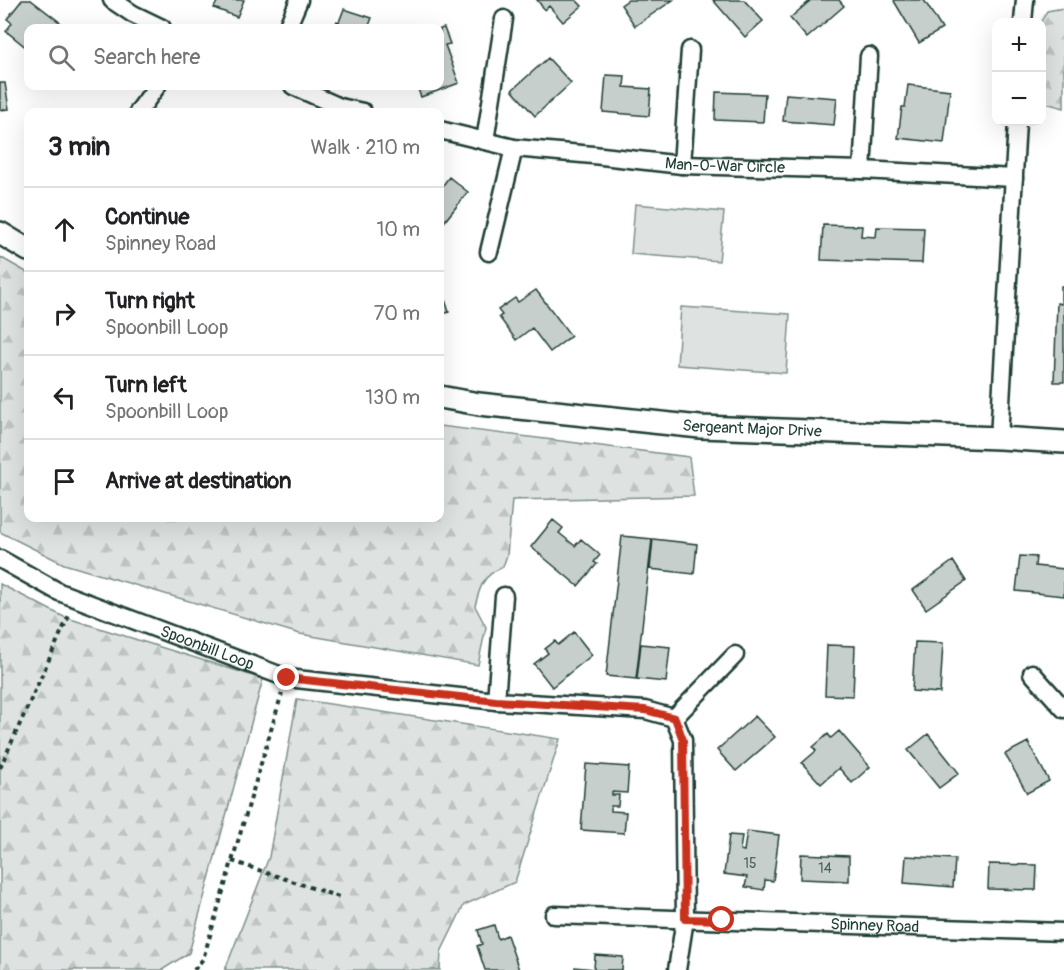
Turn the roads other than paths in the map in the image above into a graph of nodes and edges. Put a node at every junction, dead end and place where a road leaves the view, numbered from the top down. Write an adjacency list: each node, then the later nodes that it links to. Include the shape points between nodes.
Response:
1 (112, 0): 6 (street)
2 (299, 0): 7 (street)
3 (1025, 0): 4 (street)
4 (1023, 18)
5 (504, 19): 16 (street)
6 (154, 24)
7 (289, 24)
8 (690, 50): 18 (street)
9 (869, 56): 19 (street)
10 (154, 90): 12 (street)
11 (301, 90): 13 (street)
12 (141, 108)
13 (335, 108)
14 (1017, 126): 20 (street)
15 (444, 131): 16 (street, Man-O-War Circle)
16 (485, 141): 17 (street, Man-O-War Circle)
17 (514, 148): 18 (street, Man-O-War Circle); 23 (street)
18 (682, 165): 19 (street, Man-O-War Circle)
19 (862, 170): 20 (street, Man-O-War Circle)
20 (1014, 178): 25 (street)
21 (0, 233): 22 (street)
22 (24, 248)
23 (489, 252)
24 (444, 399): 25 (street, Sergeant Major Drive, via 700,427)
25 (999, 438): 26 (street, Sergeant Major Drive)
26 (1064, 442)
27 (0, 560): 31 (street, Spoonbill Loop, via 76,598 287,678)
28 (504, 596): 31 (street)
29 (735, 655): 33 (street)
30 (1032, 673): 32 (street)
31 (496, 701): 33 (street, Spoonbill Loop, via 645,710)
32 (1064, 708)
33 (675, 718): 35 (street, via 683,740)
34 (554, 915): 35 (street, Spinney Road)
35 (685, 919): 36 (street, Spinney Road); 37 (street)
36 (1064, 932)
37 (677, 970)

